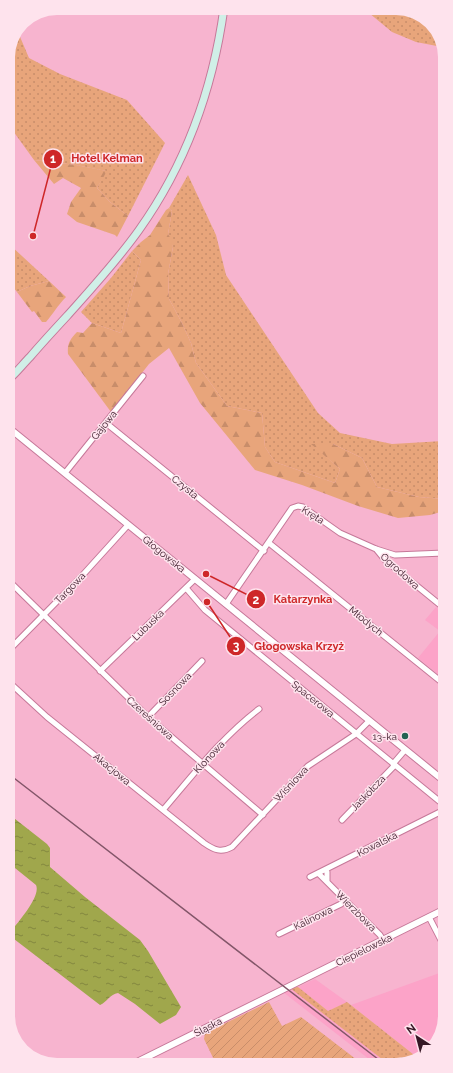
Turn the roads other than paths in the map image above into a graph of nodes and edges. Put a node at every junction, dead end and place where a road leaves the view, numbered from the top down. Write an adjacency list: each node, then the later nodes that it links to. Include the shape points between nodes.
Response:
1 (223, 15): 2 (main road, via 214,63 198,117 165,189 140,229 101,278)
2 (15, 374)
3 (143, 376): 4 (street, Gajowa)
4 (106, 423): 6 (street, Gajowa); 10 (street, Czysta)
5 (15, 433): 6 (street, Głogowska)
6 (65, 473): 7 (street, Głogowska)
7 (128, 525): 12 (street, Głogowska); 17 (street, Targowa)
8 (269, 543): 9 (street, Kręta, via 292,508 298,506 340,533); 10 (street, Kręta); 21 (street, Młodych)
9 (376, 549): 11 (street, Kręta, via 395,555); 15 (street, Ogrodowa, via 384,560)
10 (264, 551): 16 (street, Kręta)
11 (438, 553)
12 (195, 579): 14 (street, Lubuska); 16 (street, Głogowska)
13 (15, 587): 17 (street, Czereśniowa)
14 (186, 588): 20 (street, Lubuska); 26 (street, Spacerowa, via 205,610)
15 (438, 603)
16 (226, 604): 25 (street, Głogowska)
17 (44, 615): 18 (street, Targowa); 20 (street, Czereśniowa)
18 (15, 644)
19 (202, 661): 24 (street, Sosnowa)
20 (100, 671): 24 (street, Czereśniowa)
21 (438, 679)
22 (15, 688): 32 (street, Akacjowa)
23 (259, 709): 28 (street, Klonowa)
24 (148, 717): 28 (street, Czereśniowa)
25 (369, 721): 26 (street, Wiśniowa); 27 (street, Głogowska)
26 (356, 734): 29 (street, Spacerowa); 34 (street, Wiśniowa, via 308,766)
27 (405, 750): 29 (street, Jaskółcza); 30 (street, Głogowska)
28 (202, 764): 32 (street, Klonowa); 34 (street, Czereśniowa)
29 (394, 765): 31 (street, Spacerowa); 35 (street, Jaskółcza)
30 (438, 776)
31 (438, 800)
32 (163, 810): 36 (street, Akacjowa)
33 (438, 813): 37 (street, Kowalska)
34 (263, 816): 36 (street, Wiśniowa, via 232,847)
35 (342, 820)
36 (218, 851)
37 (326, 869): 38 (street, Kowalska); 40 (street, Wierzbowa)
38 (318, 873): 39 (street, Kowalska); 40 (street, Wierzbowa)
39 (310, 877)
40 (327, 882): 41 (street, Wierzbowa)
41 (345, 900): 44 (street, Kalinowa, via 342,904); 46 (street, Wierzbowa)
42 (438, 913): 43 (street, Ciepielowska)
43 (429, 917): 45 (street); 46 (street, Ciepielowska)
44 (280, 934)
45 (438, 934)
46 (383, 940): 47 (street, Ciepielowska)
47 (283, 990): 48 (street, Śląska)
48 (145, 1058)

